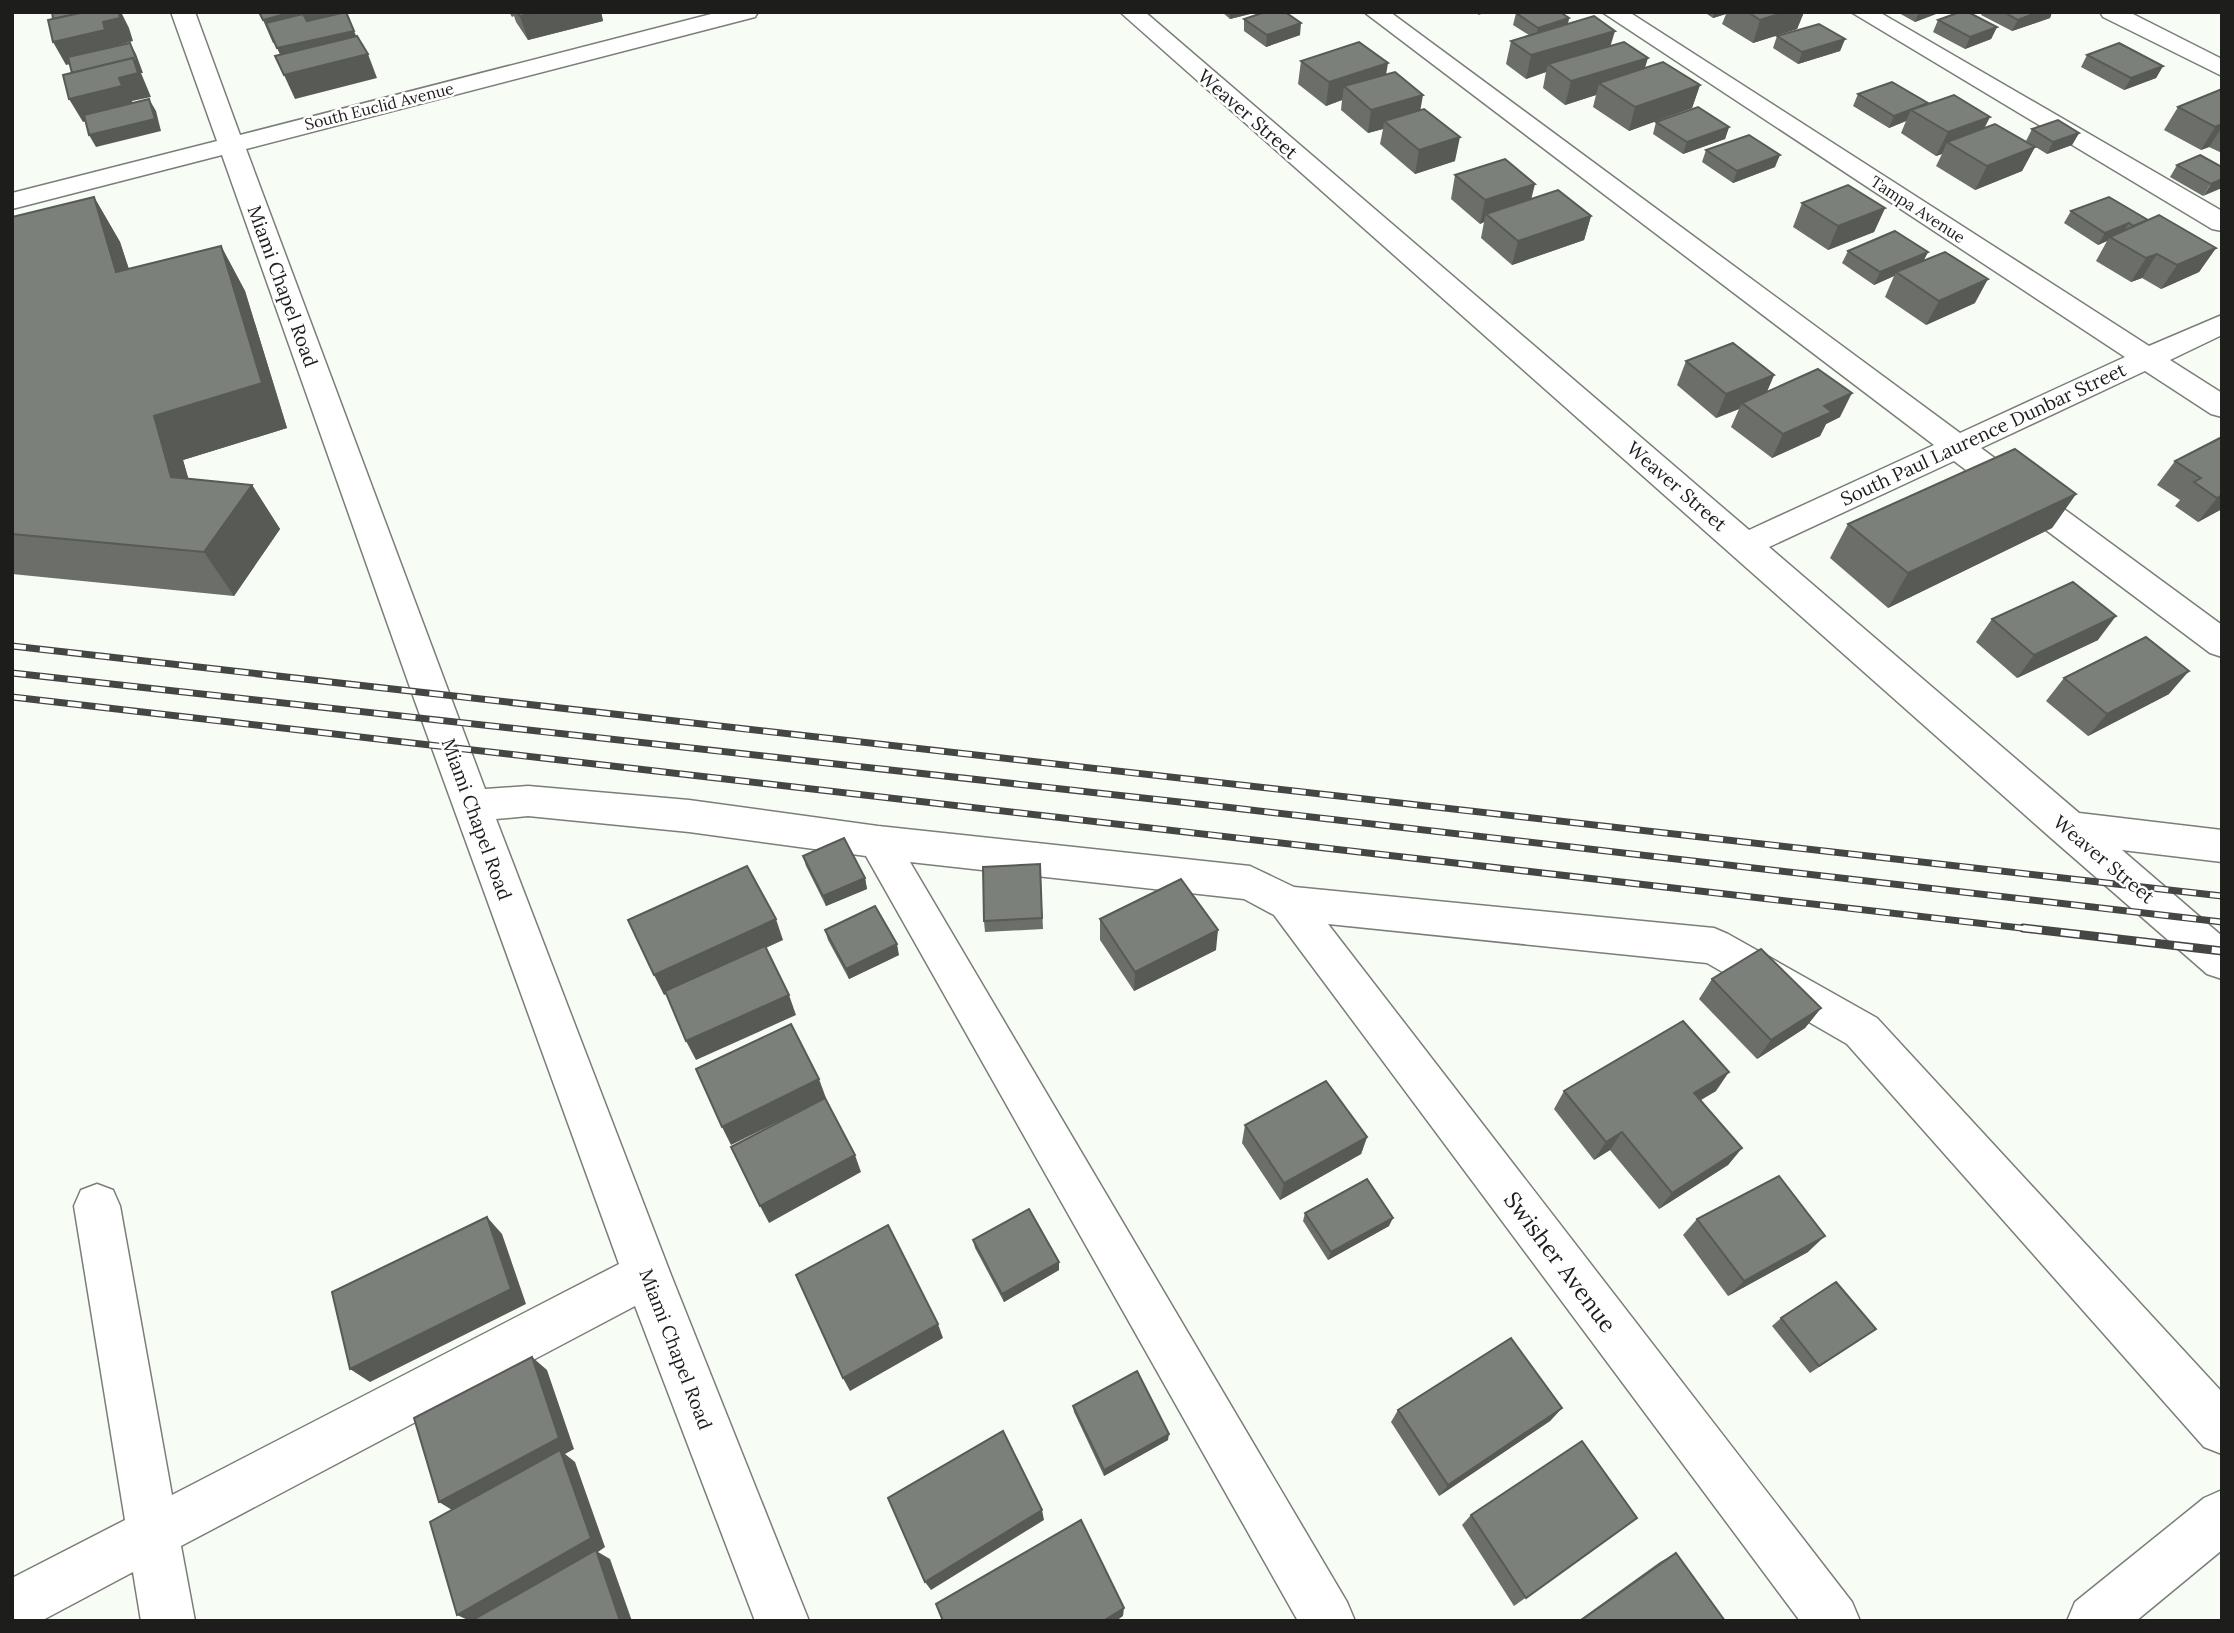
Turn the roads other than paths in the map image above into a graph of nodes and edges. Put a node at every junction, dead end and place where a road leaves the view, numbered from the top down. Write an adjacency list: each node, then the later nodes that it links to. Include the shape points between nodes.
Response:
1 (183, 12): 10 (street, Miami Chapel Road)
2 (747, 12): 8 (street, South Euclid Avenue)
3 (1131, 12): 17 (street, Weaver Street)
4 (1375, 12): 16 (street)
5 (1613, 12): 14 (street, Tampa Avenue)
6 (1862, 12): 12 (street)
7 (2111, 12): 9 (street)
8 (664, 22): 10 (street, South Euclid Avenue)
9 (2222, 69)
10 (232, 144): 11 (street, South Euclid Avenue); 19 (street, Miami Chapel Road)
11 (12, 201)
12 (2222, 223)
13 (2222, 324): 14 (street, South Paul Laurence Dunbar Street)
14 (2147, 358): 15 (street, Tampa Avenue); 16 (street, South Paul Laurence Dunbar Street)
15 (2222, 407)
16 (1958, 446): 17 (street, South Paul Laurence Dunbar Street); 18 (street)
17 (1745, 545): 20 (street, Weaver Street)
18 (2222, 644)
19 (472, 805): 21 (street, via 528,802 689,816); 26 (street, Miami Chapel Road)
20 (2065, 827): 22 (street); 24 (street, Weaver Street)
21 (878, 842): 23 (street, via 1250,883); 33 (street)
22 (2222, 846)
23 (1288, 903): 27 (street, via 1714,946 1862,1031); 34 (street, Swisher Avenue)
24 (2222, 961)
25 (97, 1206): 29 (street)
26 (647, 1275): 29 (street); 32 (street, Miami Chapel Road)
27 (2222, 1429)
28 (2222, 1516): 35 (street)
29 (152, 1532): 30 (street); 31 (street)
30 (12, 1607)
31 (168, 1621)
32 (782, 1621)
33 (1328, 1621)
34 (1833, 1621)
35 (2094, 1621)

